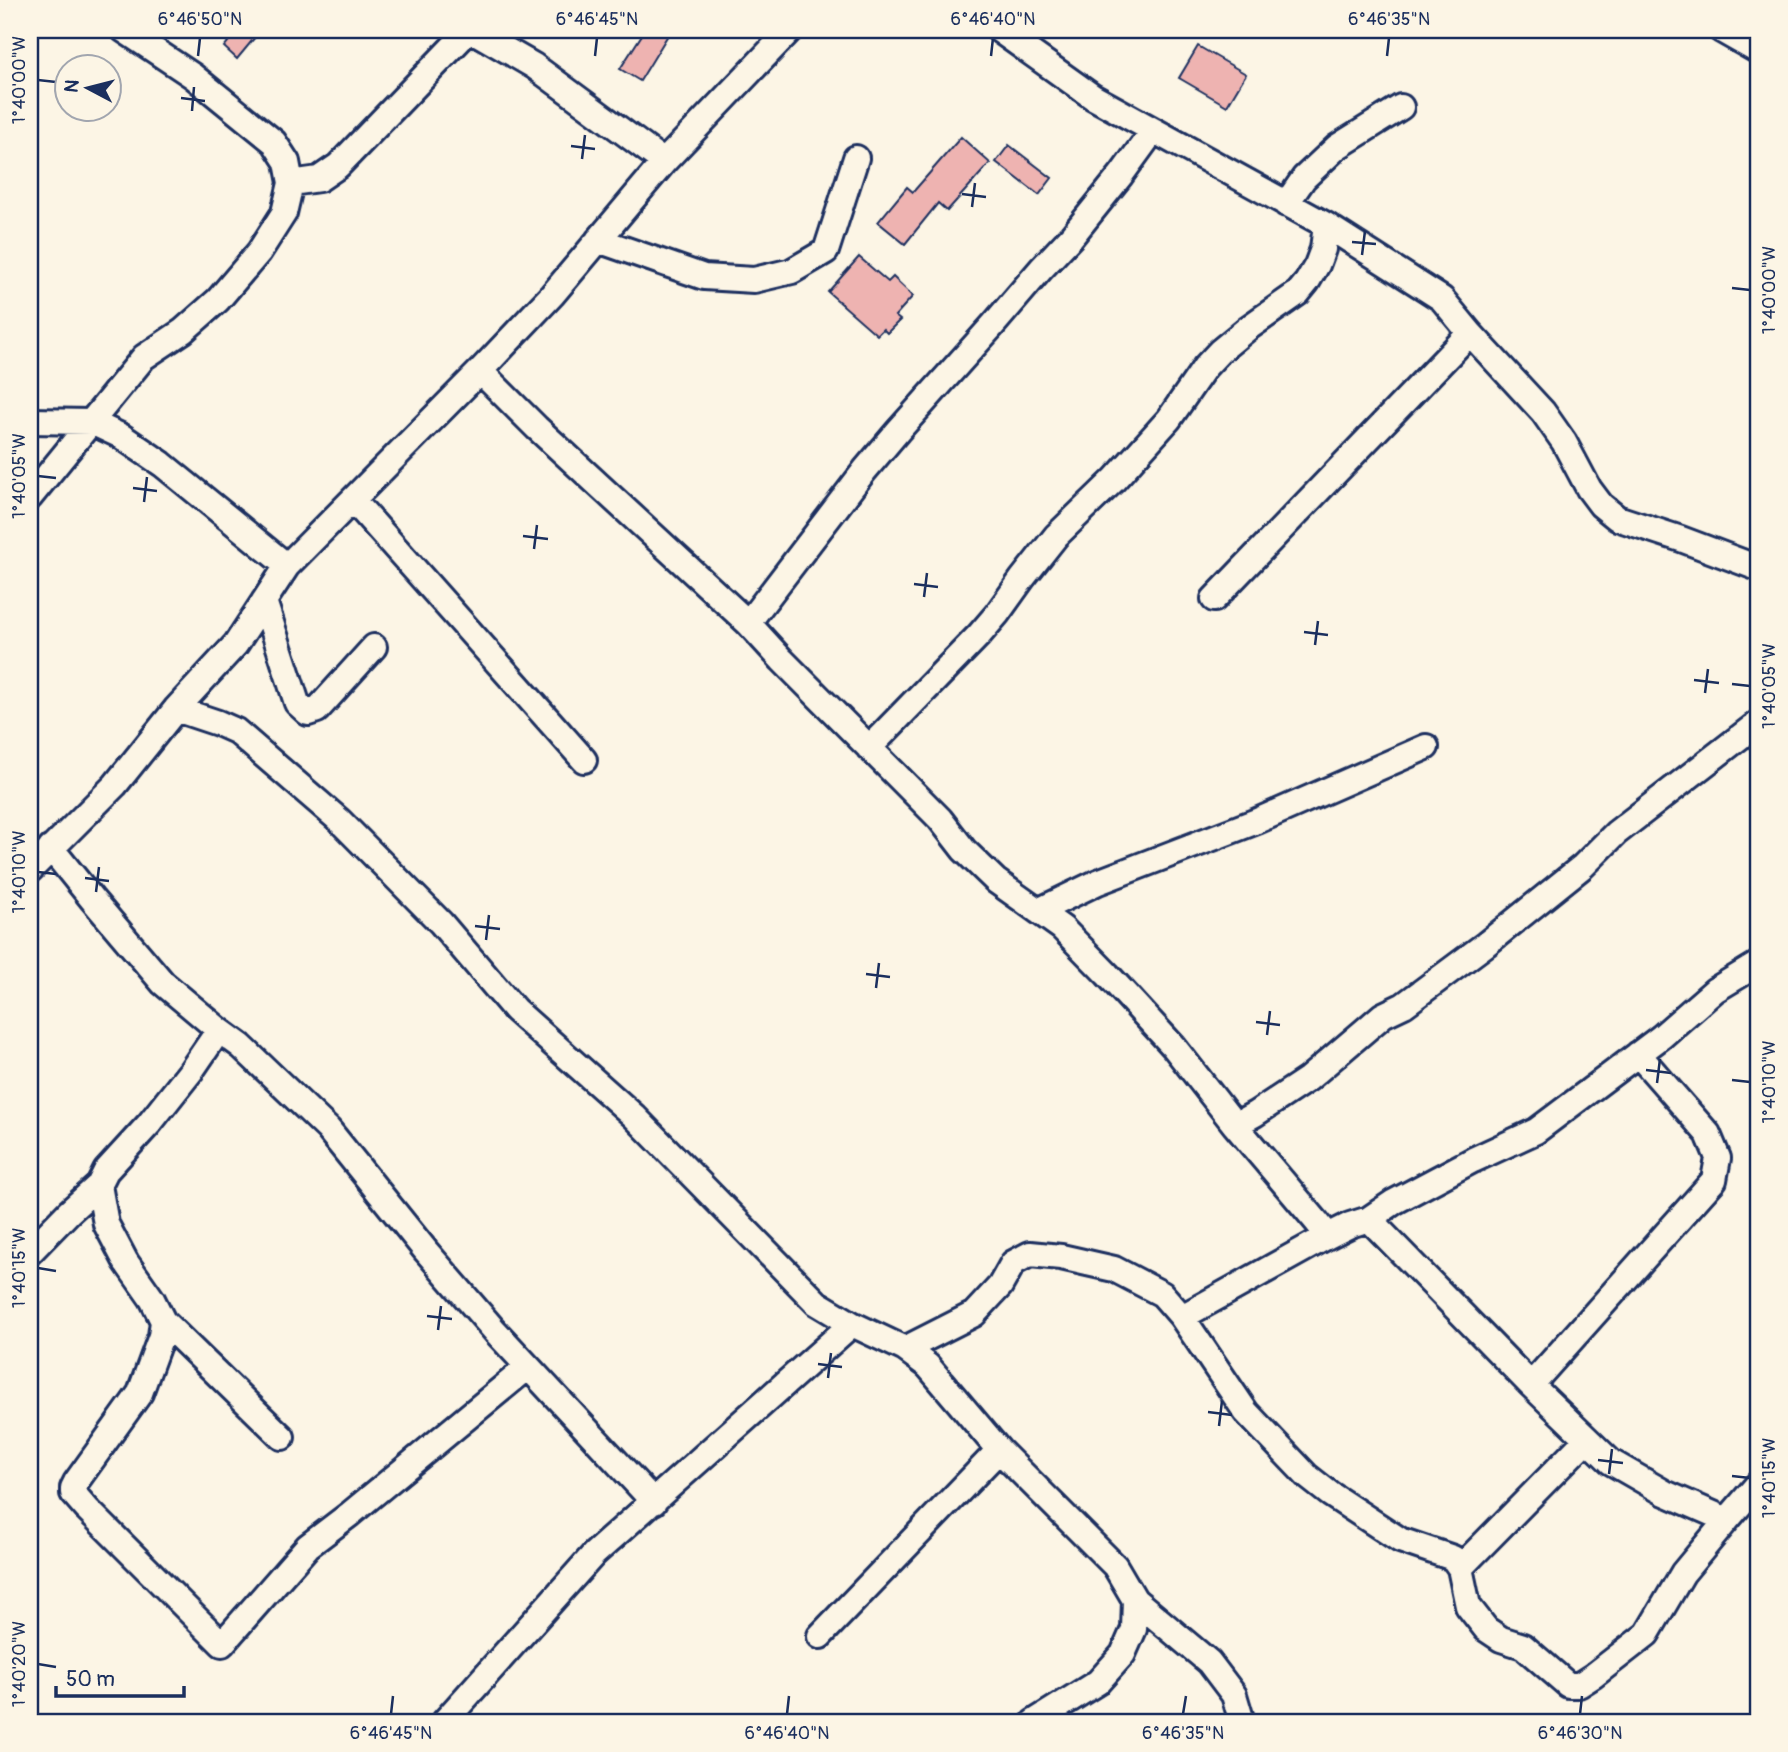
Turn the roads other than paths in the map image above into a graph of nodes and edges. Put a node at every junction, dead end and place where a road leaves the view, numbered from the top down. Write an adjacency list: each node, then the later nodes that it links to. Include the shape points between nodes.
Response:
1 (124, 30): 11 (street, via 193,76 274,142 287,162)
2 (470, 30): 10 (street, via 534,66); 11 (street, via 338,166 319,179)
3 (790, 30): 10 (street)
4 (999, 30): 8 (street, via 1093,97)
5 (1721, 30): 6 (street)
6 (1758, 51)
7 (1401, 107): 12 (street, via 1337,147 1304,178)
8 (1153, 131): 12 (street); 25 (street, via 1072,236 865,470)
9 (856, 158): 14 (street, via 825,251 792,271 754,280 704,277)
10 (664, 162): 14 (street)
11 (291, 183): 18 (street, via 284,213 250,262 218,300 144,357)
12 (1286, 204): 13 (street)
13 (1326, 225): 15 (street, via 1442,299); 30 (street, via 1317,265 1298,293 1220,351 1169,419 1056,536 998,614)
14 (598, 240): 16 (street)
15 (1470, 333): 22 (street, via 1544,412 1601,505 1617,518); 23 (street)
16 (480, 371): 20 (street); 25 (street)
17 (30, 421): 18 (street)
18 (91, 422): 19 (street); 21 (street, via 162,464)
19 (30, 498)
20 (352, 500): 21 (street); 31 (street)
21 (287, 566): 24 (street)
22 (1758, 568)
23 (1214, 599)
24 (264, 601): 26 (street, via 297,703 308,713 317,710); 27 (street, via 236,644)
25 (748, 623): 30 (street)
26 (374, 647)
27 (176, 709): 32 (street, via 115,785); 45 (street, via 236,731 339,820 441,923 515,1010 634,1116 817,1303)
28 (1758, 723): 38 (street, via 1616,833 1583,866 1486,944 1383,1015 1308,1079)
29 (1426, 747): 34 (street)
30 (869, 748): 34 (street, via 996,881)
31 (584, 760)
32 (51, 848): 33 (street); 36 (street, via 163,983)
33 (30, 870)
34 (1038, 911): 38 (street, via 1062,928 1174,1047)
35 (1758, 964): 37 (street, via 1715,990)
36 (219, 1030): 39 (street); 47 (street, via 328,1129)
37 (1638, 1054): 40 (street, via 1536,1131 1473,1160); 48 (street, via 1708,1134 1718,1158 1714,1180)
38 (1234, 1125): 41 (street)
39 (99, 1185): 42 (street); 44 (street, via 106,1224)
40 (1369, 1219): 41 (street); 48 (street)
41 (1328, 1236): 43 (street)
42 (30, 1252)
43 (1182, 1317): 46 (street, via 1162,1294 1114,1269 1030,1254 1013,1263 1000,1286 974,1314); 55 (street, via 1246,1412 1307,1476 1399,1540 1453,1558)
44 (163, 1321): 47 (street, via 139,1393 76,1482 73,1493 222,1644 308,1546); 49 (street)
45 (852, 1324): 46 (street); 53 (street)
46 (905, 1349): 51 (street, via 929,1366)
47 (528, 1367): 53 (street)
48 (1531, 1385): 50 (street)
49 (282, 1437)
50 (1587, 1439): 54 (street, via 1611,1462 1665,1493); 55 (street)
51 (999, 1450): 56 (street, via 1115,1566); 57 (street)
52 (1758, 1484): 54 (street)
53 (654, 1502): 58 (street, via 594,1555)
54 (1727, 1520): 55 (street, via 1683,1573 1647,1634 1579,1685 1568,1685 1523,1646 1486,1629 1468,1606)
55 (1460, 1568)
56 (1135, 1600): 59 (street, via 1134,1629 1123,1654 1098,1682); 60 (street, via 1209,1662 1234,1695)
57 (820, 1636)
58 (444, 1722)
59 (1034, 1722)
60 (1242, 1722)

